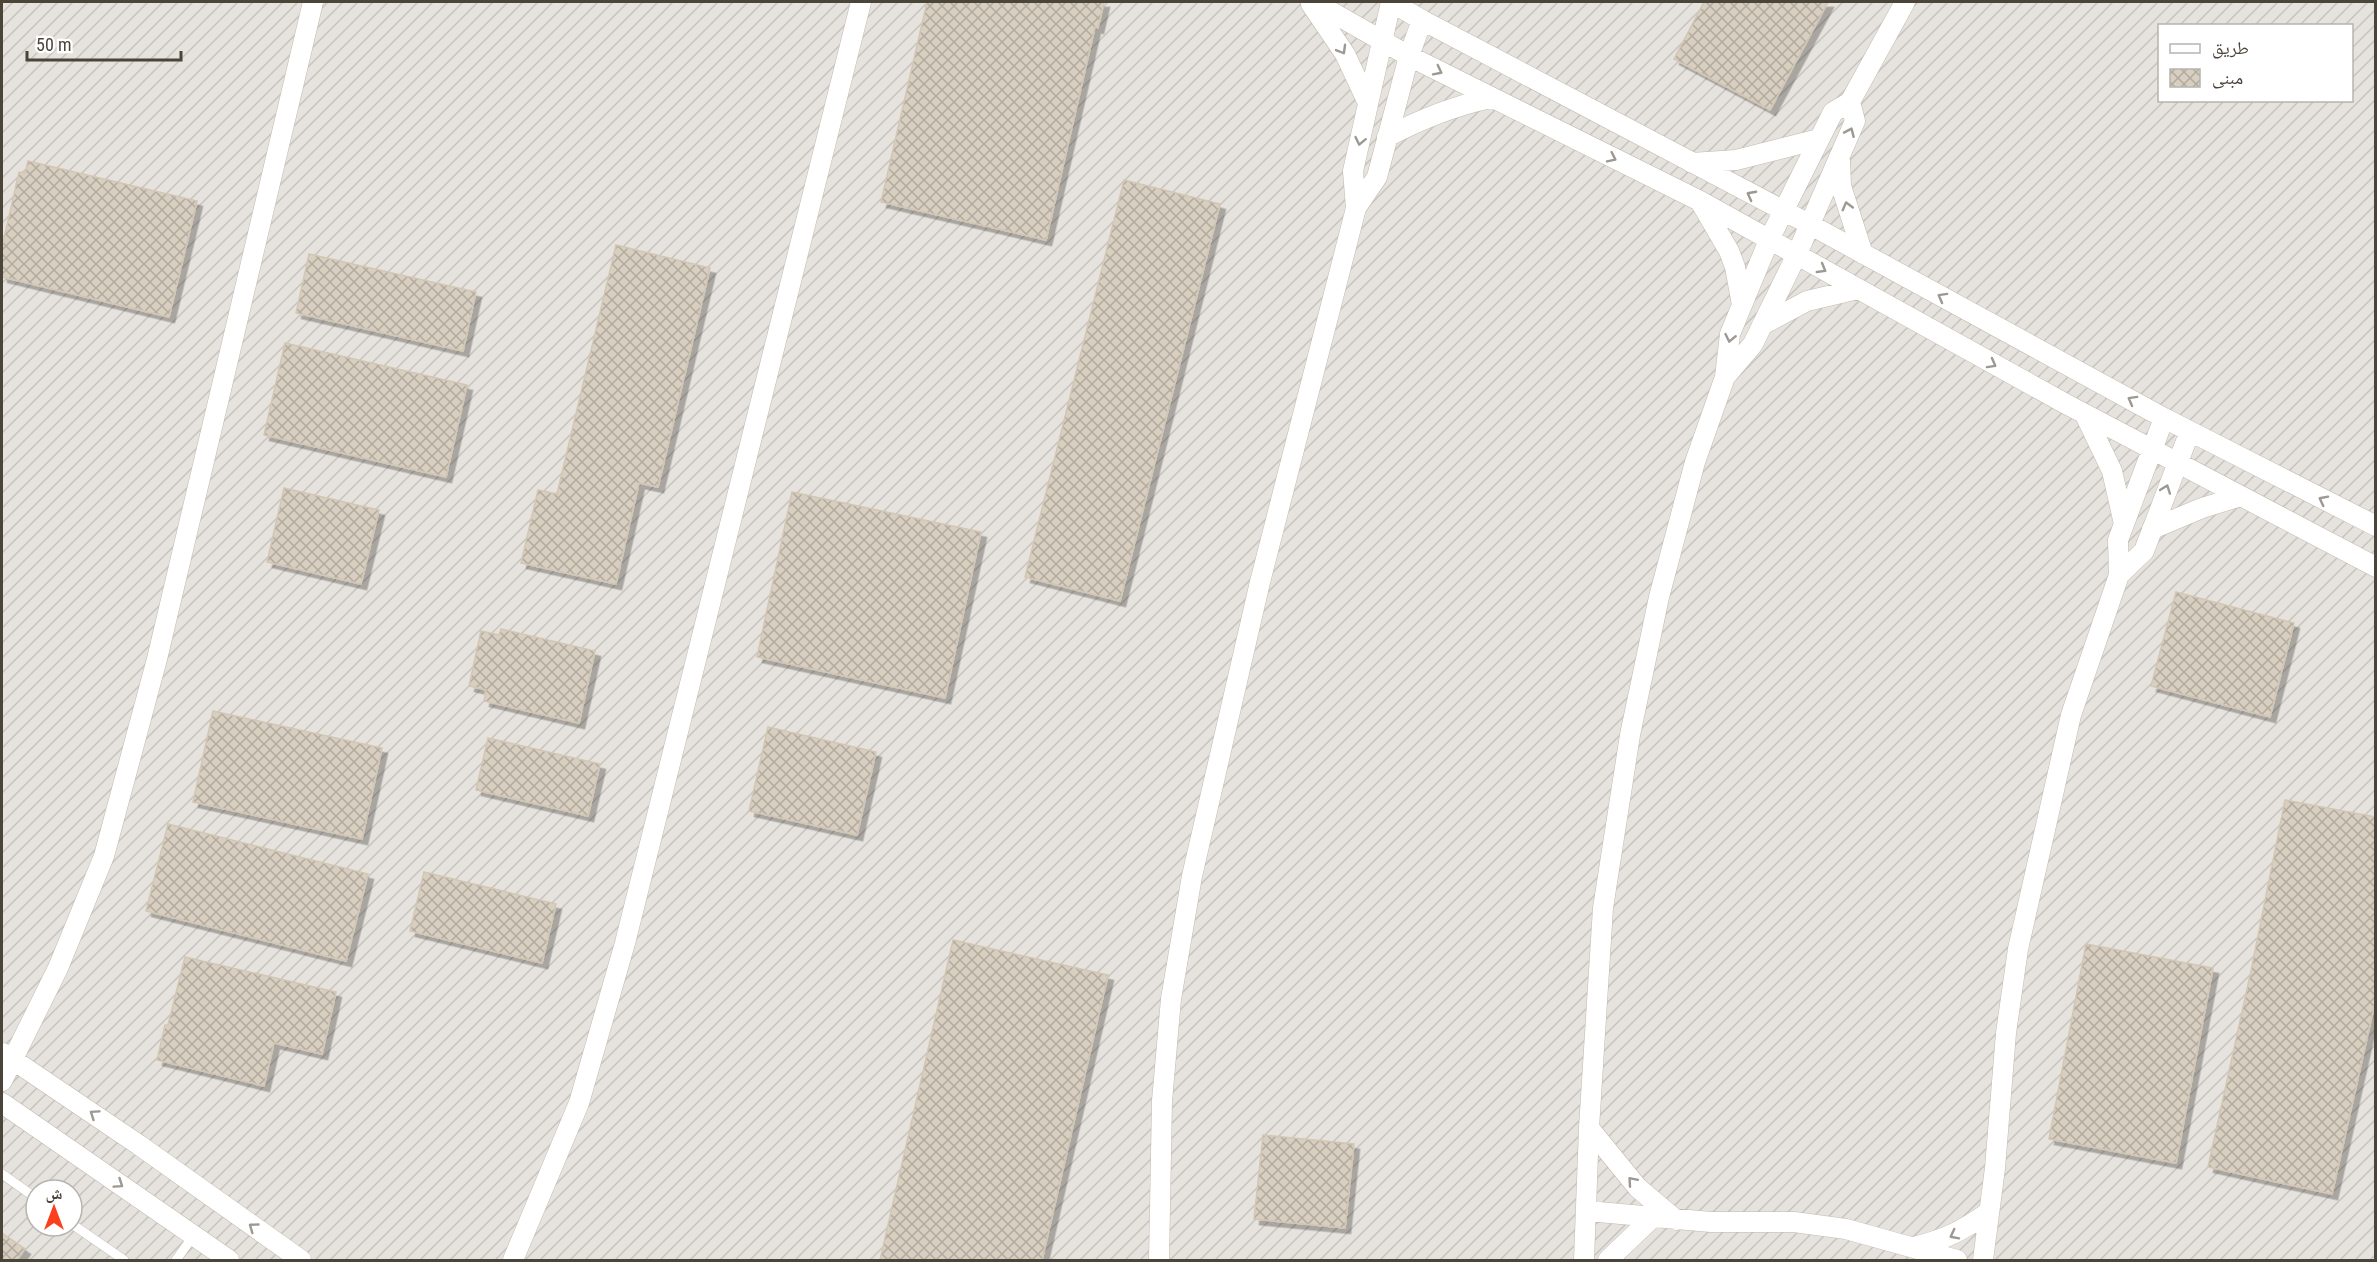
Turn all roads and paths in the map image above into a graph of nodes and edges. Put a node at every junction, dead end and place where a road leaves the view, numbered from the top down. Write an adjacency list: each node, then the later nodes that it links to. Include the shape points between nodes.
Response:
1 (313, 2): 38 (street, via 157,659 104,856 58,968)
2 (861, 2): 55 (street, via 625,943 579,1103)
3 (1311, 2): 7 (street); 11 (street, one-way to 11, via 1345,54)
4 (1391, 2): 6 (street); 7 (street)
5 (1905, 2): 10 (street)
6 (1422, 20): 8 (street); 15 (street)
7 (1382, 40): 8 (street); 11 (street)
8 (1409, 56): 9 (street, one-way to 9); 12 (street)
9 (1491, 98): 12 (street, via 1435,113); 16 (street, one-way to 16)
10 (1850, 102): 13 (street, via 1833,112); 14 (street, one-way to 10, via 1855,121)
11 (1368, 103): 17 (street, one-way to 17, via 1353,171)
12 (1387, 137): 17 (street, via 1377,177)
13 (1820, 139): 15 (street, via 1736,160); 18 (street)
14 (1839, 156): 19 (street); 22 (street, one-way to 14, via 1841,186)
15 (1692, 164): 18 (street, one-way to 15)
16 (1700, 201): 20 (street); 24 (street, via 1729,250)
17 (1356, 208): 56 (street, via 1260,582 1192,876 1171,999 1162,1101)
18 (1782, 212): 19 (street); 20 (street)
19 (1809, 224): 21 (street); 22 (street)
20 (1769, 240): 21 (street); 24 (street)
21 (1797, 254): 23 (street, one-way to 23); 25 (street)
22 (1863, 254): 28 (street, one-way to 22)
23 (1858, 289): 25 (street, via 1806,301); 27 (street, one-way to 27)
24 (1742, 305): 26 (street, one-way to 26, via 1730,334)
25 (1762, 326): 26 (street, via 1753,344)
26 (1725, 377): 41 (street, via 1695,462 1629,735 1603,908)
27 (2085, 415): 30 (street); 33 (street, via 2112,471)
28 (2164, 418): 29 (street); 30 (street)
29 (2190, 431): 31 (street); 34 (street, one-way to 29)
30 (2151, 450): 31 (street); 33 (street)
31 (2176, 462): 32 (street); 35 (street, one-way to 31)
32 (2241, 496): 35 (street); 36 (street)
33 (2124, 524): 37 (street, via 2118,540)
34 (2376, 526)
35 (2152, 529): 37 (street, via 2144,551)
36 (2376, 567)
37 (2119, 575): 45 (street, via 2071,716 2018,949)
38 (7, 1056): 39 (street); 54 (street, one-way to 38)
39 (2, 1081)
40 (2, 1103): 49 (street, one-way to 49)
41 (1589, 1128): 44 (street); 47 (street, one-way to 41, via 1638,1188)
42 (2, 1174): 43 (lane)
43 (24, 1190)
44 (1587, 1211): 46 (street); 57 (street)
45 (1989, 1212): 50 (street, one-way to 50, via 1945,1239); 60 (street)
46 (1652, 1218): 47 (street); 58 (street)
47 (1676, 1220): 50 (street, via 1794,1222 1846,1229)
48 (84, 1232): 51 (lane)
49 (194, 1235): 52 (lane); 53 (street)
50 (1914, 1247): 59 (street)
51 (124, 1260)
52 (176, 1260)
53 (229, 1260)
54 (301, 1260)
55 (513, 1260)
56 (1159, 1260)
57 (1584, 1260)
58 (1608, 1260)
59 (1957, 1260)
60 (1983, 1260)

